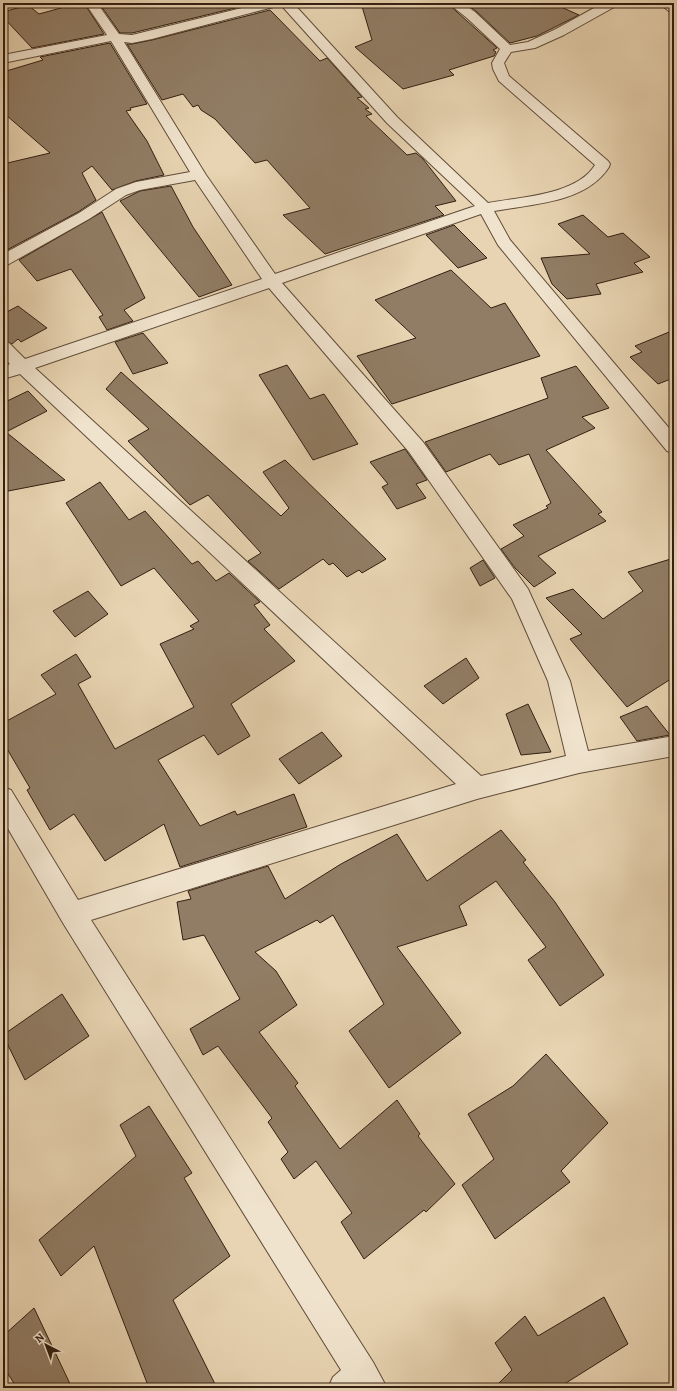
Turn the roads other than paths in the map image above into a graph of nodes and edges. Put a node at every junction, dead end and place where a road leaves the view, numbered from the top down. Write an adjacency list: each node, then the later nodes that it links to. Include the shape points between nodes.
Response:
1 (91, 3): 8 (street)
2 (276, 3): 8 (street, via 152,36 132,39)
3 (286, 3): 12 (street, via 392,120)
4 (454, 3): 9 (street, via 471,15)
5 (612, 3): 9 (street, via 531,45)
6 (665, 3): 7 (street)
7 (674, 9)
8 (115, 37): 10 (street); 11 (street)
9 (507, 49): 12 (street, via 498,60 498,67 504,78 603,164 598,173 586,183 560,194)
10 (3, 59)
11 (199, 176): 13 (street, via 136,186 121,192 84,216); 14 (street)
12 (486, 208): 14 (street); 18 (street, via 503,242)
13 (3, 261)
14 (272, 281): 16 (street); 20 (street, via 416,447 521,595 559,681)
15 (3, 347): 16 (street)
16 (22, 366): 17 (street); 21 (street)
17 (3, 373)
18 (674, 446)
19 (674, 746): 20 (street)
20 (579, 763): 21 (street)
21 (477, 788): 23 (street)
22 (3, 798): 23 (street)
23 (72, 914): 24 (street)
24 (359, 1383)

